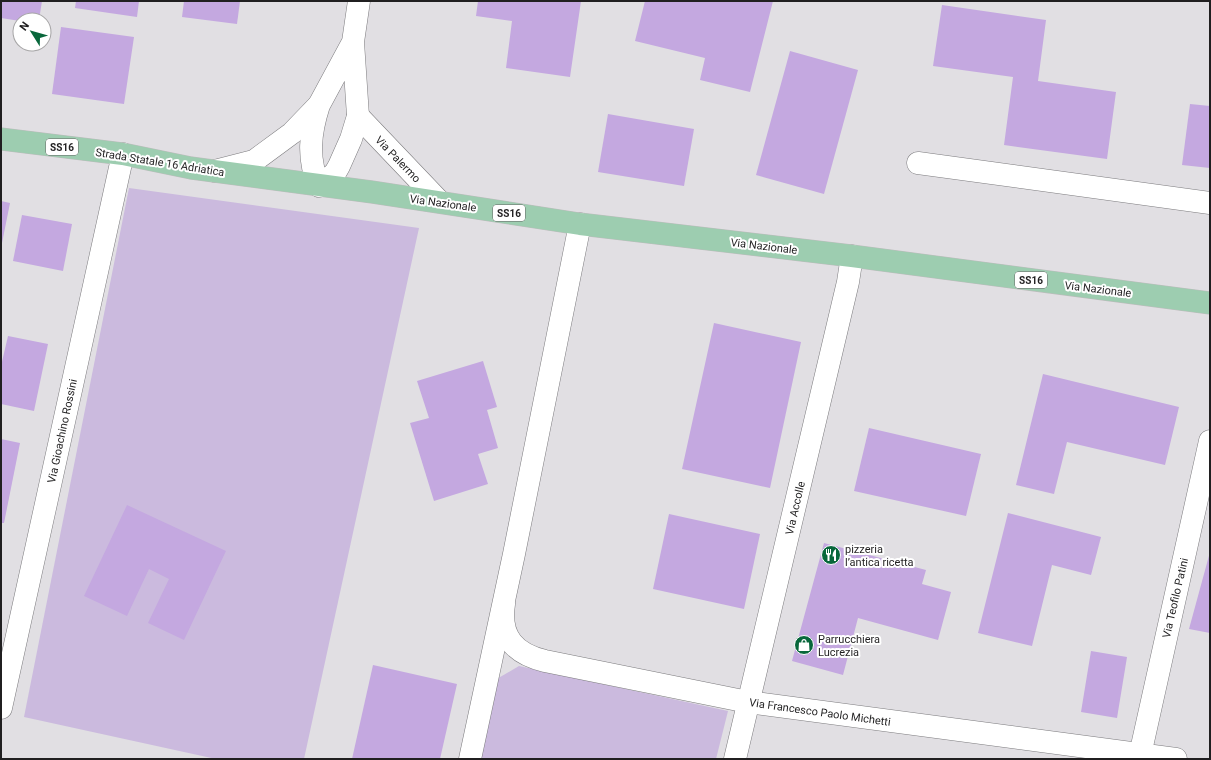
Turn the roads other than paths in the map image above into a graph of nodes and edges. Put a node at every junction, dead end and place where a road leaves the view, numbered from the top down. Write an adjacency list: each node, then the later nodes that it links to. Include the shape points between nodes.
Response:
1 (359, 1): 2 (street)
2 (353, 42): 3 (street); 4 (street)
3 (319, 105): 8 (street, via 292,133 254,161); 9 (street, via 313,128 311,153 313,171)
4 (358, 116): 9 (street, via 350,143 339,166 335,173); 10 (street, Via Palermo)
5 (1, 139): 6 (main road, Strada Statale 16 Adriatica / SS16)
6 (123, 154): 8 (main road, Strada Statale 16 Adriatica / SS16); 18 (street, Via Gioachino Rossini)
7 (918, 163): 11 (street)
8 (215, 171): 9 (main road, Strada Statale 16 Adriatica / SS16)
9 (319, 186): 10 (main road, Via Nazionale / SS16)
10 (439, 201): 12 (main road, Via Nazionale / SS16)
11 (1210, 203)
12 (580, 224): 13 (main road, Via Nazionale / SS16); 16 (street)
13 (852, 256): 14 (main road, Via Nazionale / SS16); 17 (street, Via Accolle, via 848,282)
14 (1210, 303)
15 (1210, 441): 19 (street, Via Teofilo Patini)
16 (504, 604): 17 (street, Via Francesco Paolo Michetti, via 503,621 508,638 519,651 532,658); 20 (street)
17 (748, 702): 19 (street, Via Francesco Paolo Michetti); 21 (street, Via Accolle)
18 (1, 708)
19 (1140, 755): 22 (street, Via Francesco Paolo Michetti)
20 (470, 759)
21 (735, 759)
22 (1176, 759)

